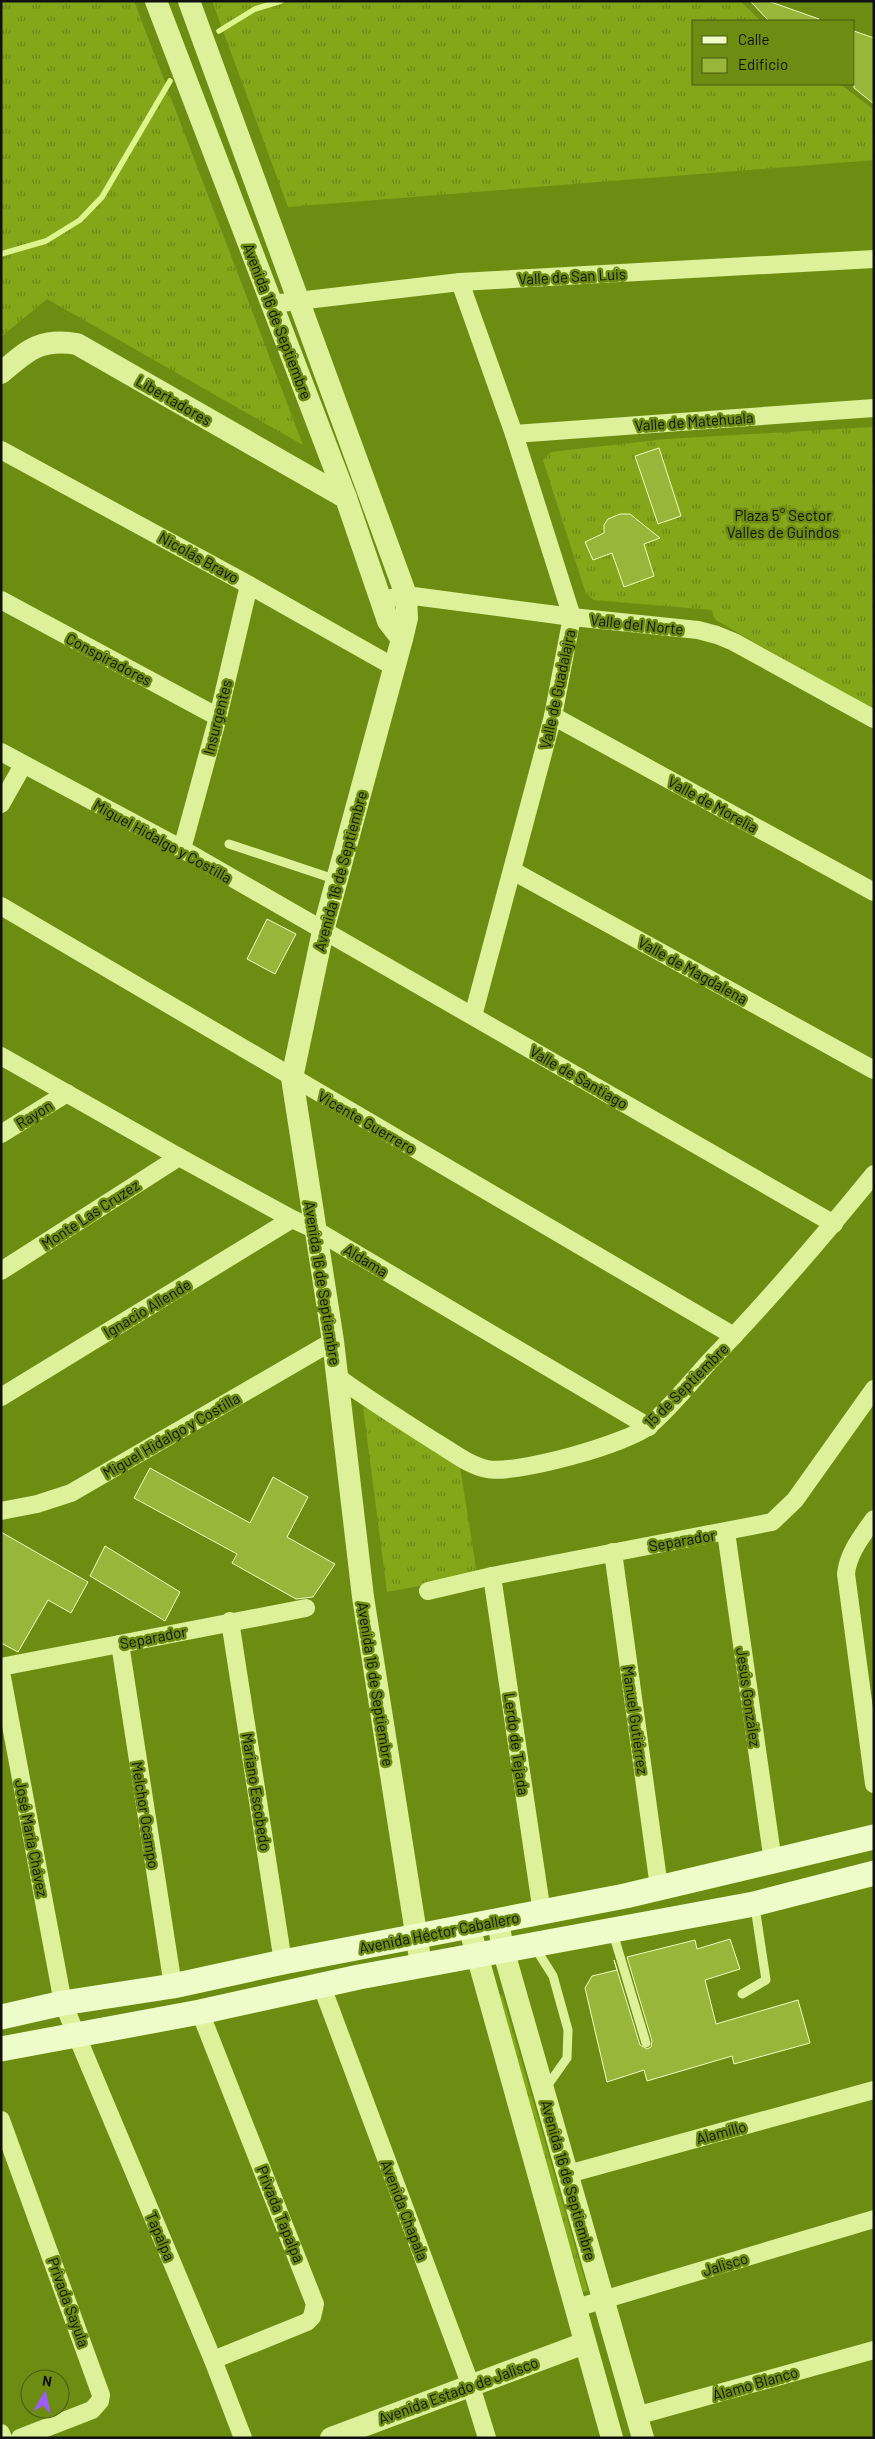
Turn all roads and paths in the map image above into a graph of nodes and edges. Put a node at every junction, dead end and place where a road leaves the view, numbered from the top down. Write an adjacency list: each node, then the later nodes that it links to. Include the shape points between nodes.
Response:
1 (156, 1): 4 (street, Avenida 16 de Septiembre)
2 (189, 1): 3 (street, Avenida 16 de Septiembre)
3 (203, 41): 4 (street); 7 (street, Avenida 16 de Septiembre)
4 (178, 59): 8 (street, Avenida 16 de Septiembre)
5 (874, 259): 6 (street, Valle de San Luis)
6 (460, 282): 7 (street, Valle de San Luis); 11 (street, Valle de Guadalajra)
7 (300, 301): 8 (street, Valle de San Luis); 15 (street, Avenida 16 de Septiembre)
8 (272, 304): 13 (street, Avenida 16 de Septiembre)
9 (1, 373): 13 (street, Libertadores, via 29,350 42,344 60,341 77,344)
10 (874, 408): 11 (street, Valle de Matehuala)
11 (514, 434): 18 (street, Valle de Guadalajra)
12 (1, 450): 14 (street, Nicolás Bravo)
13 (346, 498): 17 (street, Avenida 16 de Septiembre)
14 (249, 584): 20 (street, Nicolás Bravo); 22 (street, Insurgentes)
15 (406, 596): 17 (street, Valle del Norte); 18 (street, Valle del Norte); 19 (street, Avenida 16 de Septiembre, via 407,618)
16 (1, 600): 22 (street, Conspiradores)
17 (381, 600): 19 (street, Avenida 16 de Septiembre, via 388,621)
18 (572, 617): 21 (street, Valle de Guadalajra); 23 (street, Valle del Norte, via 698,630 717,635)
19 (402, 639): 20 (street, Avenida 16 de Septiembre)
20 (394, 667): 30 (street, Avenida 16 de Septiembre)
21 (553, 716): 29 (street, Valle de Guadalajra); 31 (street, Valle de Morelia)
22 (218, 717): 28 (street, Insurgentes)
23 (874, 719)
24 (1, 752): 25 (street, Miguel Hidalgo y Costilla)
25 (22, 764): 26 (street); 28 (street, Miguel Hidalgo y Costilla)
26 (1, 804)
27 (229, 844): 30 (lane)
28 (182, 849): 33 (street, Miguel Hidalgo y Costilla)
29 (513, 871): 34 (street, Valle de Guadalajra); 36 (street, Valle de Magdalena)
30 (337, 880): 33 (street, Avenida 16 de Septiembre)
31 (874, 892)
32 (1, 906): 37 (street, Vicente Guerrero)
33 (323, 931): 34 (street, Valle de Santiago); 37 (street, Avenida 16 de Septiembre)
34 (473, 1016): 43 (street, Valle de Santiago)
35 (1, 1056): 38 (street, Aldama)
36 (874, 1070)
37 (292, 1078): 44 (street, Avenida 16 de Septiembre); 46 (street, Vicente Guerrero)
38 (67, 1094): 39 (street, Rayon); 40 (street, Aldama)
39 (1, 1134)
40 (179, 1157): 42 (street, Aldama); 45 (street, Monte Las Cruzez)
41 (874, 1174): 43 (street, 15 de Septiembre)
42 (292, 1219): 44 (street, Aldama); 50 (street, Ignacio Allende)
43 (834, 1224): 46 (street, 15 de Septiembre)
44 (314, 1229): 47 (street, Avenida 16 de Septiembre); 51 (street, Aldama)
45 (1, 1271)
46 (734, 1336): 51 (street, 15 de Septiembre)
47 (333, 1341): 48 (street, Avenida 16 de Septiembre); 52 (street, Miguel Hidalgo y Costilla, via 71,1493)
48 (336, 1376): 51 (street, 15 de Septiembre, via 456,1454 488,1470 519,1468 612,1444); 74 (street, Avenida 16 de Septiembre, via 362,1598)
49 (874, 1389): 54 (street, Separador, via 779,1518 762,1526)
50 (1, 1397)
51 (648, 1427)
52 (1, 1511)
53 (874, 1519): 63 (street, via 852,1553 846,1574)
54 (726, 1532): 55 (street, Separador); 65 (street, Jesús González)
55 (613, 1552): 56 (street, Separador); 67 (street, Manuel Gutiérrez)
56 (492, 1576): 57 (street, Separador); 70 (street, Lerdo de Tejada)
57 (428, 1591)
58 (306, 1608): 59 (street, Separador)
59 (230, 1622): 60 (street, Separador); 78 (street, Mariano Escobedo)
60 (120, 1644): 61 (street, Separador); 81 (street, Melchor Ocampo)
61 (1, 1667)
62 (1, 1672): 83 (street, José María Chávez)
63 (874, 1784)
64 (874, 1837): 65 (main road, Avenida Héctor Caballero)
65 (773, 1862): 67 (main road, Avenida Héctor Caballero)
66 (874, 1873): 69 (main road, Avenida Héctor Caballero)
67 (658, 1887): 68 (main road, Avenida Héctor Caballero)
68 (625, 1896): 70 (main road, Avenida Héctor Caballero); 73 (main road)
69 (754, 1904): 73 (main road, Avenida Héctor Caballero); 82 (lane, via 766,1980)
70 (542, 1912): 71 (main road, Avenida Héctor Caballero)
71 (498, 1922): 72 (main road, Avenida Héctor Caballero); 76 (street, Avenida 16 de Septiembre)
72 (469, 1926): 74 (main road, Avenida Héctor Caballero); 77 (street, Avenida 16 de Septiembre)
73 (620, 1929): 75 (main road, Avenida Héctor Caballero); 87 (lane)
74 (417, 1936): 78 (main road, Avenida Héctor Caballero); 79 (street, Avenida 16 de Septiembre)
75 (532, 1944): 76 (main road, Avenida Héctor Caballero); 89 (lane, via 553,1976 568,2030 567,2058)
76 (503, 1949): 77 (main road, Avenida Héctor Caballero); 89 (street, Avenida 16 de Septiembre)
77 (476, 1955): 79 (main road, Avenida Héctor Caballero); 95 (street, Avenida 16 de Septiembre)
78 (283, 1962): 81 (main road, Avenida Héctor Caballero)
79 (421, 1965): 80 (main road, Avenida Héctor Caballero)
80 (321, 1984): 84 (main road, Avenida Héctor Caballero); 99 (street, Avenida Chapala)
81 (173, 1986): 83 (main road, Avenida Héctor Caballero)
82 (742, 1994)
83 (63, 2003): 85 (main road, Avenida Héctor Caballero); 86 (street, José María Chávez)
84 (200, 2012): 86 (main road, Avenida Héctor Caballero); 98 (street, Privada Tapalpa, via 315,2304 312,2317 307,2322)
85 (1, 2017)
86 (78, 2035): 88 (main road, Avenida Héctor Caballero); 98 (street, Tapalpa)
87 (646, 2043)
88 (1, 2049)
89 (544, 2090): 92 (street, Avenida 16 de Septiembre)
90 (874, 2090): 92 (street, Alamillo)
91 (1, 2120): 103 (street, Privada Sayula, via 101,2395 92,2410)
92 (568, 2174): 94 (street, Avenida 16 de Septiembre)
93 (874, 2219): 94 (street, Jalisco)
94 (604, 2300): 95 (street, Jalisco); 100 (street, Avenida 16 de Septiembre)
95 (576, 2308): 96 (street, Avenida 16 de Septiembre)
96 (585, 2343): 99 (street, Avenida Estado de Jalisco); 107 (street, Avenida 16 de Septiembre)
97 (874, 2350): 100 (street, Álamo Blanco)
98 (213, 2360): 104 (street, Tapalpa)
99 (471, 2386): 105 (street, Avenida Estado de Jalisco); 106 (street, Avenida Chapala)
100 (636, 2416): 108 (street, Avenida 16 de Septiembre)
101 (1, 2433): 102 (street)
102 (3, 2438)
103 (20, 2438)
104 (243, 2438)
105 (330, 2438)
106 (487, 2438)
107 (612, 2438)
108 (642, 2438)

